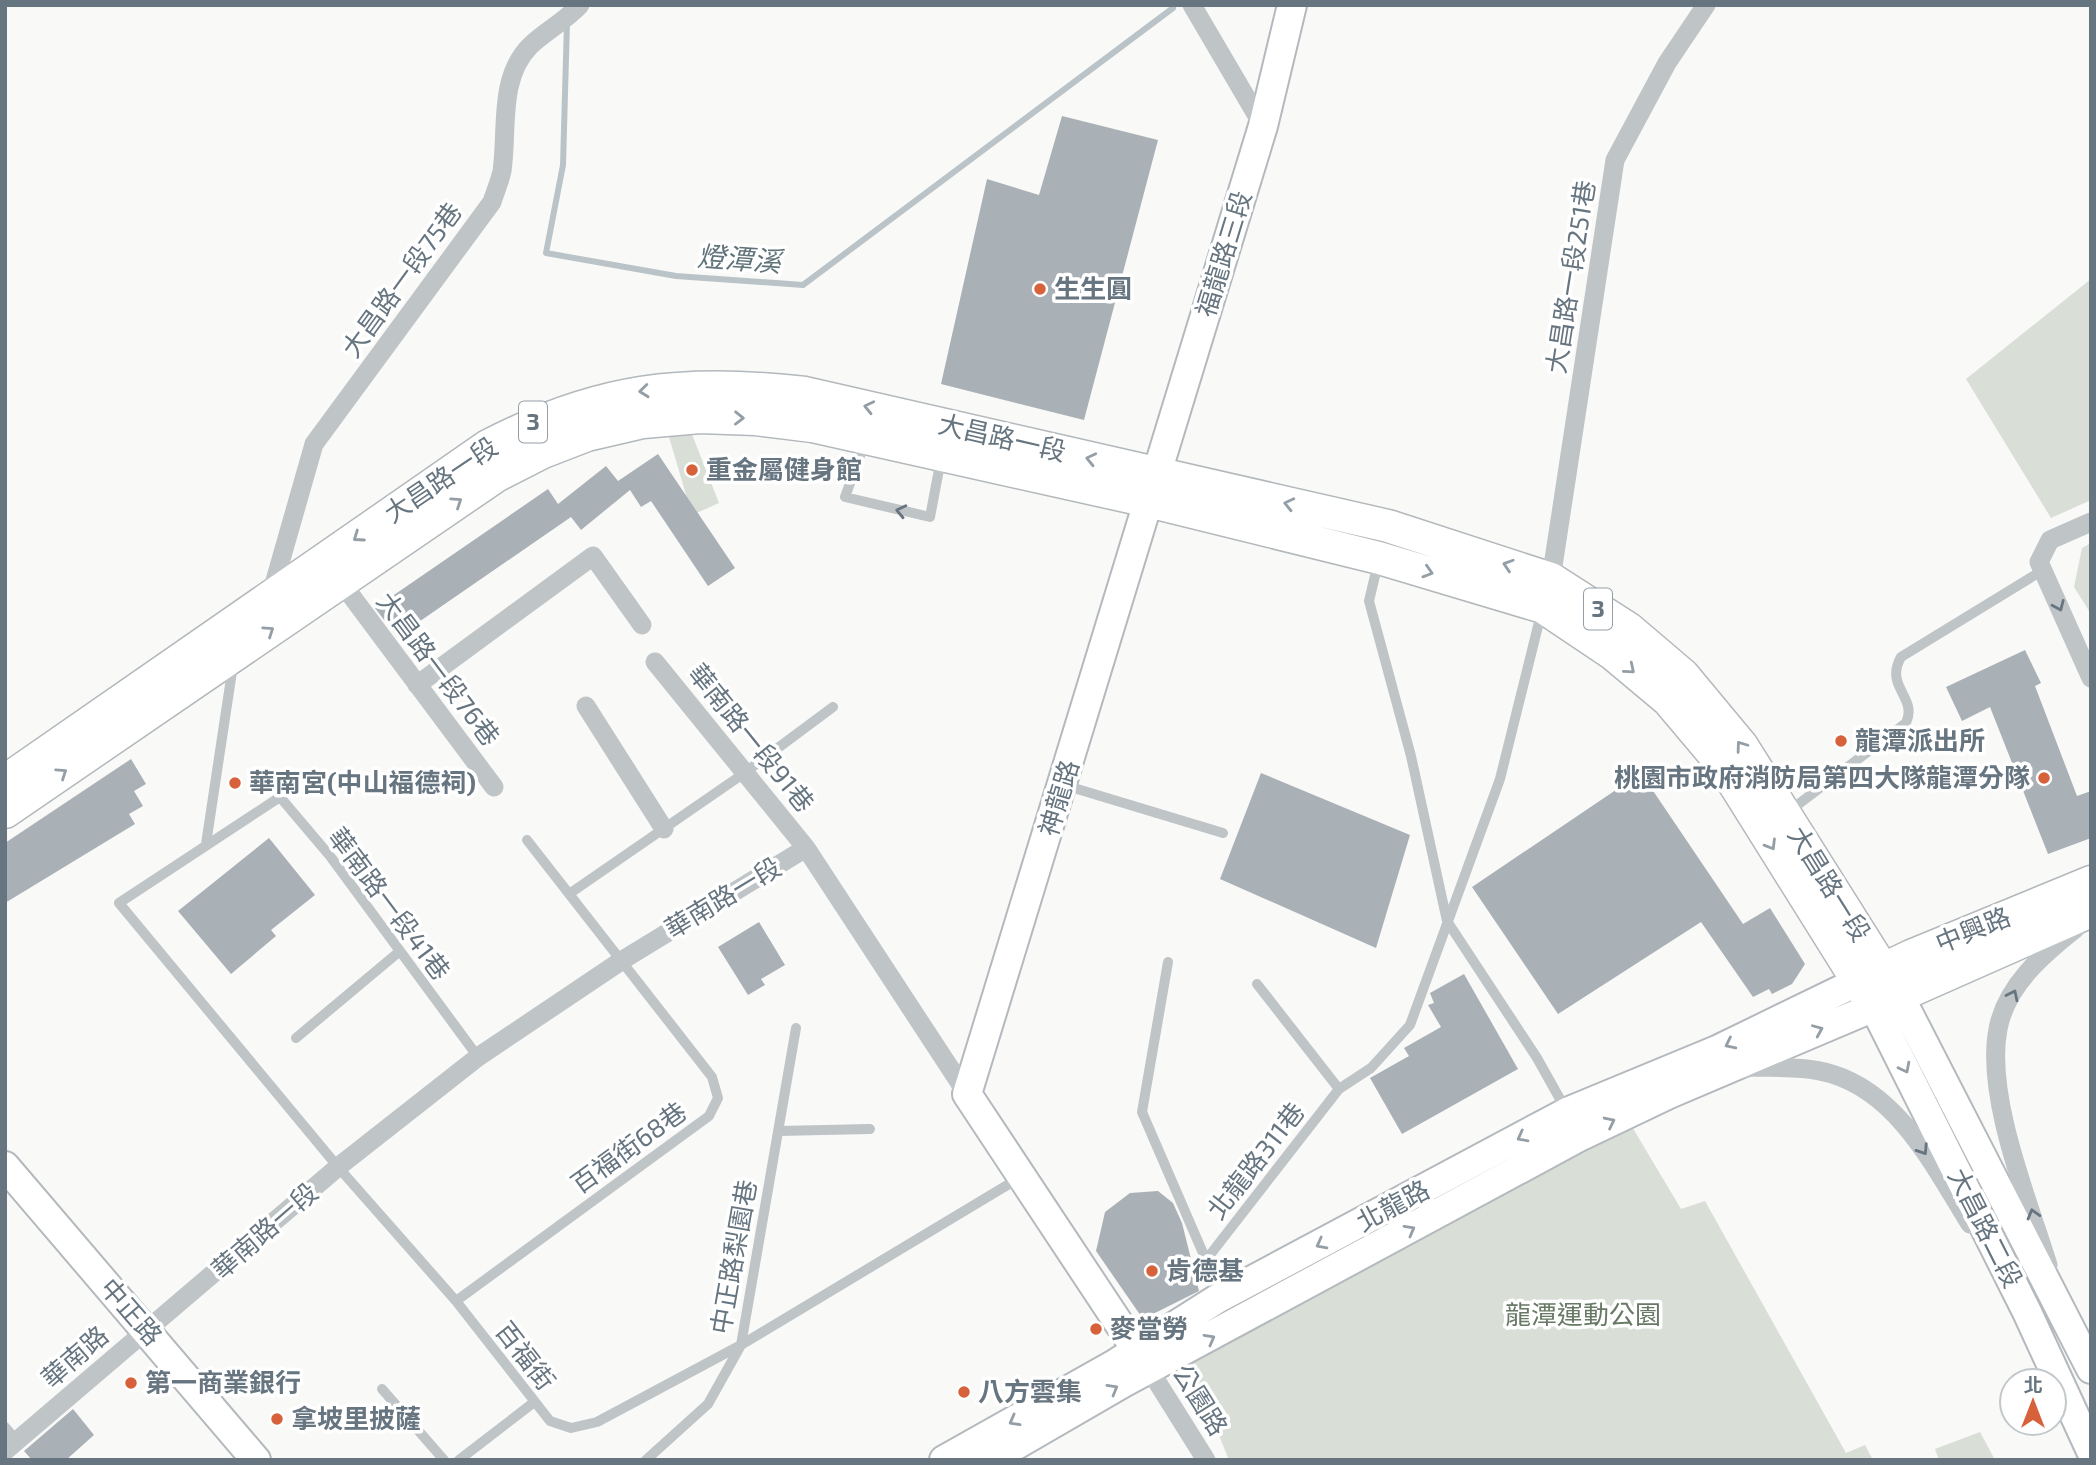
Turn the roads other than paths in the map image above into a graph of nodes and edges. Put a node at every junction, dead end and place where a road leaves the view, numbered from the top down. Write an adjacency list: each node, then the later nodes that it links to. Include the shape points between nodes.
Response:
1 (1192, 5): 5 (street)
2 (1292, 5): 5 (main road, 福龍路三段)
3 (1706, 5): 13 (street, 大昌路一段251巷, via 1667,63 1615,160)
4 (580, 6): 14 (street, 大昌路一段75巷, via 529,47 514,70 506,106 502,172 492,202 314,444)
5 (1263, 126): 8 (main road, 福龍路三段)
6 (867, 438): 7 (main road, 大昌路一段 / 3); 7 (lane, one-way to 6, via 930,517 845,498); 12 (main road, 大昌路一段 / 3, one-way to 6, via 496,475 587,435 643,422 701,418 755,419)
7 (942, 455): 8 (main road, 大昌路一段 / 3)
8 (1153, 488): 10 (main road, 大昌路一段 / 3); 13 (main road, 大昌路一段 / 3, one-way to 8, via 1388,526); 14 (main road, 大昌路一段 / 3, one-way to 14, via 805,393 694,385 631,393 534,422 488,446); 24 (main road, 神龍路)
9 (2091, 522): 11 (street, via 2050,540 2039,562)
10 (1379, 558): 13 (main road, 大昌路一段 / 3, one-way to 13); 38 (lane, via 1369,601 1411,756)
11 (2043, 570): 18 (street, one-way to 18); 27 (lane, via 1901,657 1895,672 1909,705 1906,723)
12 (341, 582): 16 (main road, 大昌路一段 / 3, one-way to 12); 19 (street, 大昌路一段76巷)
13 (1547, 593): 27 (main road, 大昌路一段 / 3, one-way to 13, via 1742,746 1683,675 1629,629); 38 (lane, 北龍路311巷, via 1500,779); 43 (main road, 大昌路一段 / 3, one-way to 43, via 1659,692 1722,764)
14 (270, 598): 16 (main road, 大昌路一段 / 3)
15 (642, 625): 19 (street, via 593,556)
16 (235, 638): 23 (main road, 大昌路一段 / 3); 26 (main road, 大昌路一段 / 3, one-way to 16); 31 (lane)
17 (655, 662): 22 (street, 華南路一段91巷)
18 (2091, 678)
19 (418, 685): 25 (street, 大昌路一段76巷)
20 (586, 706): 28 (street)
21 (832, 707): 22 (lane)
22 (743, 774): 28 (lane); 32 (street, 華南路一段91巷)
23 (5, 781)
24 (1063, 784): 29 (lane); 48 (main road, 神龍路)
25 (494, 787)
26 (5, 812)
27 (1785, 815): 43 (main road, 大昌路一段 / 3)
28 (663, 829): 34 (lane)
29 (1223, 833)
30 (527, 840): 34 (lane, 百福街68巷)
31 (206, 845): 35 (lane, 華南路一段41巷); 39 (lane, 華南路一段41巷, via 280,797)
32 (806, 848): 40 (street, 華南路一段); 48 (street, 華南路一段)
33 (2091, 881): 43 (main road, 中興路)
34 (569, 894): 40 (lane, 百福街68巷)
35 (119, 903): 54 (lane, 百福街)
36 (2091, 911): 43 (main road, 中興路)
37 (2091, 917): 59 (street, one-way to 37, via 2002,1110 1995,1063 1998,1027 2016,987 2041,955)
38 (1447, 921): 47 (lane, 北龍路311巷, via 1410,1025 1370,1068); 50 (lane, via 1537,1058)
39 (400, 951): 45 (lane); 46 (lane, 華南路一段41巷)
40 (621, 961): 46 (street, 華南路一段); 58 (lane, 百福街68巷, via 712,1077 718,1098 709,1115)
41 (1168, 962): 56 (lane, 北龍路311巷, via 1142,1112)
42 (1257, 984): 47 (lane)
43 (1878, 988): 49 (main road, 北龍路, one-way to 43); 50 (main road, 北龍路, one-way to 50, via 1717,1050); 59 (main road, 大昌路二段); 60 (main road, 大昌路二段, one-way to 60)
44 (796, 1028): 52 (lane, 中正路梨園巷)
45 (296, 1038)
46 (478, 1058): 54 (street, 華南路一段)
47 (1339, 1089): 56 (lane, 北龍路311巷)
48 (967, 1094): 55 (main road, 華南路一段)
49 (1669, 1094): 50 (main road, 北龍路, one-way to 49); 60 (street, one-way to 60, via 1763,1067 1834,1074 1882,1101 1914,1137)
50 (1574, 1124): 57 (main road, 北龍路, one-way to 57); 63 (main road, 北龍路, one-way to 50)
51 (870, 1129): 52 (lane)
52 (778, 1131): 62 (lane, 中正路梨園巷)
53 (5, 1166): 61 (main road, 中正路)
54 (338, 1167): 58 (lane, 百福街); 61 (street, 華南路一段)
55 (1023, 1176): 62 (lane, 百福街); 63 (main road, 華南路一段)
56 (1206, 1260): 57 (lane, 北龍路311巷)
57 (1217, 1299): 63 (main road, 北龍路)
58 (456, 1301): 66 (lane, 百福街)
59 (2059, 1303): 64 (main road, 大昌路二段)
60 (2027, 1312): 68 (main road, 大昌路二段)
61 (146, 1330): 67 (street, 華南路); 69 (main road, 中正路)
62 (741, 1345): 66 (lane, 百福街, via 597,1422 571,1428 550,1421); 72 (lane, 中正路梨園巷, via 708,1404)
63 (1142, 1359): 73 (main road, 北龍路, one-way to 73); 74 (main road, 北龍路, one-way to 63); 75 (street, 公園路)
64 (2091, 1368)
65 (382, 1389): 70 (lane)
66 (533, 1403): 71 (lane)
67 (9, 1440)
68 (2091, 1451)
69 (256, 1460)
70 (444, 1460)
71 (459, 1460)
72 (646, 1460)
73 (944, 1460)
74 (990, 1460)
75 (1206, 1460)

